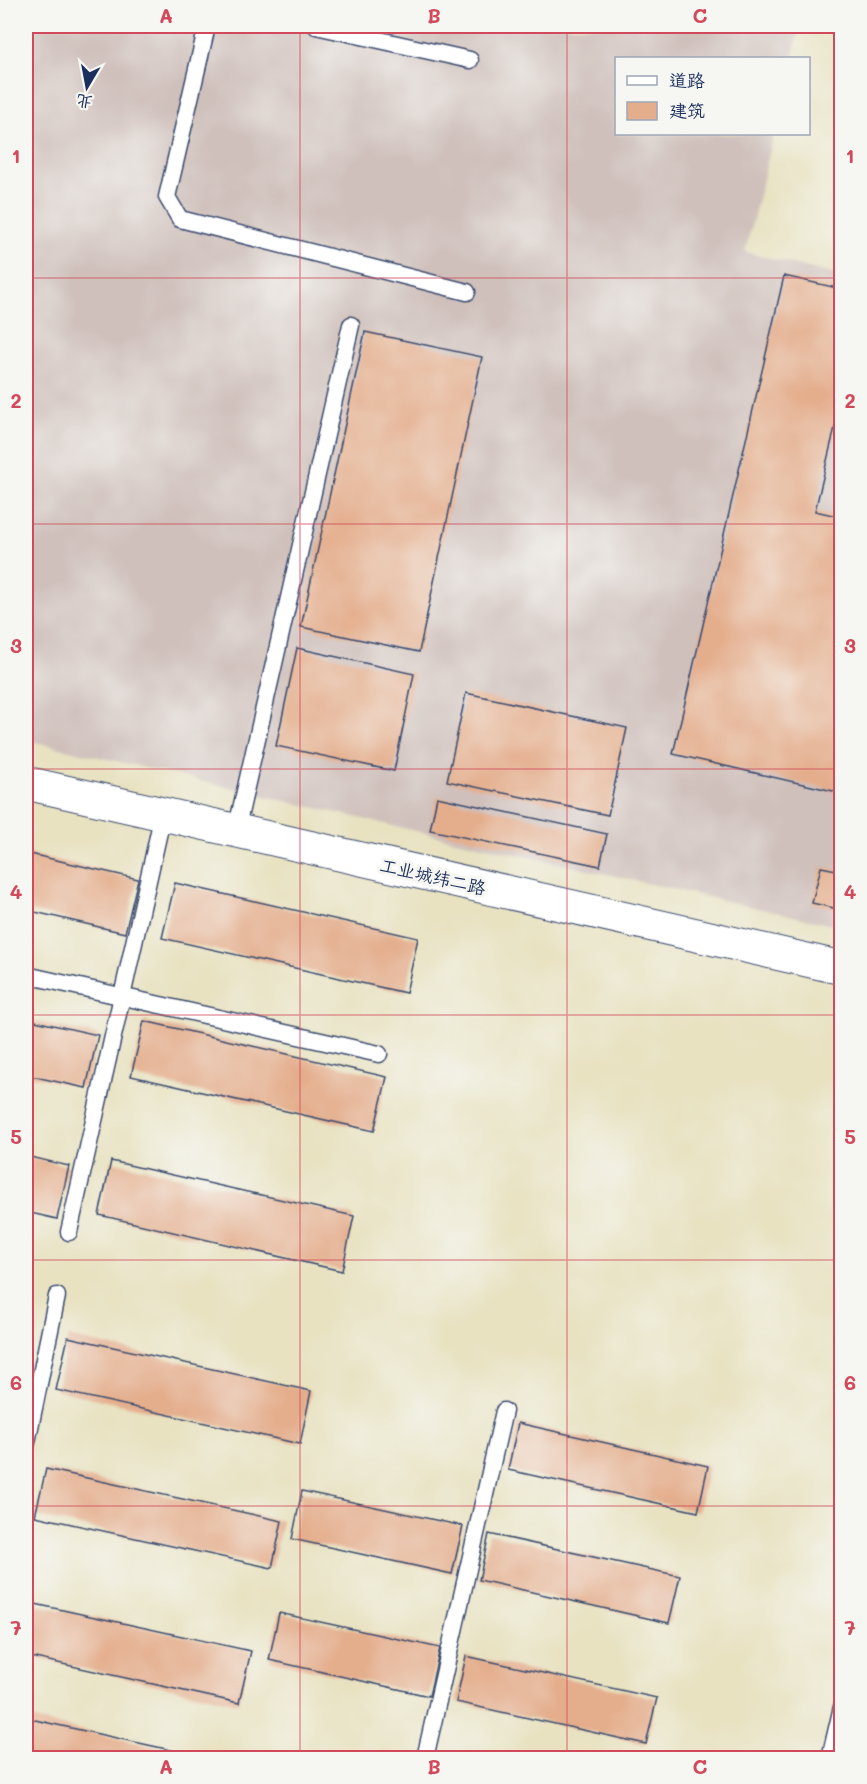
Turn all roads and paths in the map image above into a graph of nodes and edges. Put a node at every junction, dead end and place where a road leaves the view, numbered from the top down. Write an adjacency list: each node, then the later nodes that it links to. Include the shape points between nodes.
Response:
1 (207, 26): 4 (lane, via 167,197 180,219)
2 (315, 26): 3 (lane)
3 (470, 60)
4 (466, 292)
5 (351, 325): 8 (lane)
6 (26, 783): 7 (street, 工业城纬二路)
7 (163, 814): 8 (street, 工业城纬二路); 11 (lane)
8 (236, 831): 9 (street, 工业城纬二路)
9 (842, 968)
10 (26, 975): 11 (lane)
11 (122, 997): 12 (lane); 13 (lane)
12 (378, 1054)
13 (69, 1232)
14 (57, 1296): 16 (lane)
15 (504, 1411): 18 (lane)
16 (26, 1447)
17 (842, 1707): 19 (lane)
18 (425, 1758)
19 (830, 1758)

